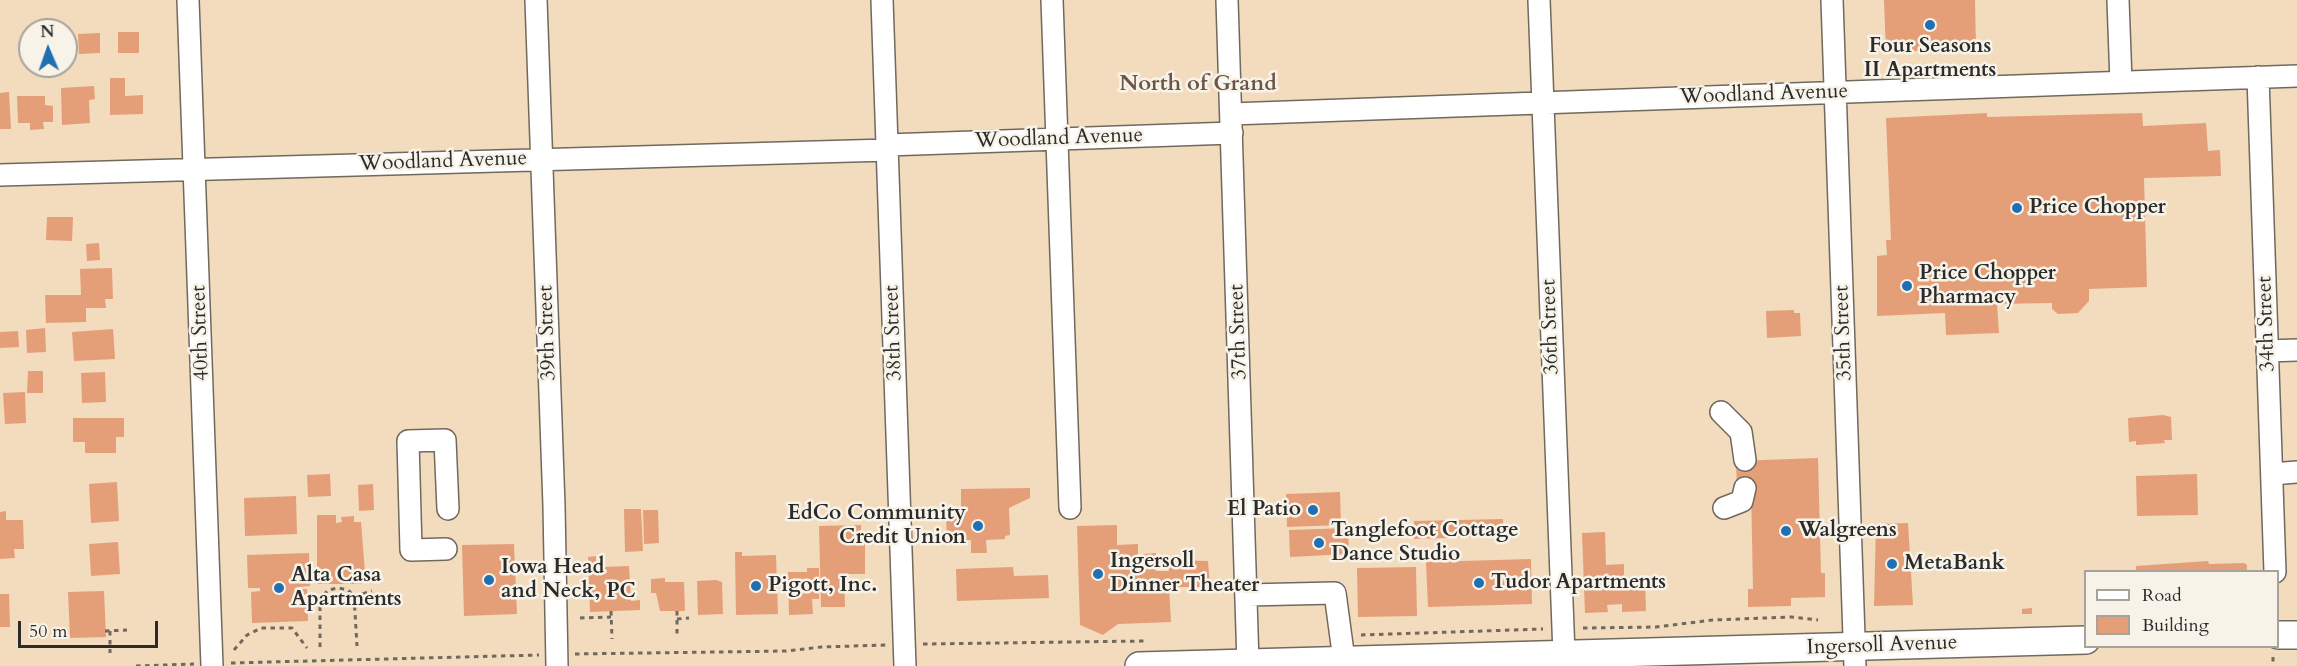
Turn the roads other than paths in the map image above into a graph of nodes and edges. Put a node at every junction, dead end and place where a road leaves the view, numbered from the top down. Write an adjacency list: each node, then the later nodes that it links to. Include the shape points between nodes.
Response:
1 (188, 0): 18 (street, 40th Street)
2 (536, 0): 17 (street, 39th Street)
3 (882, 0): 16 (street, 38th Street)
4 (1052, 0): 15 (street)
5 (1227, 0): 14 (street, 37th Street)
6 (1539, 0): 13 (street, 36th Street)
7 (1832, 0): 12 (street, 35th Street)
8 (2118, 0): 11 (street)
9 (2297, 76): 10 (street, Woodland Avenue)
10 (2258, 77): 11 (street, Woodland Avenue); 21 (street, 34th Street)
11 (2121, 82): 12 (street, Woodland Avenue)
12 (1835, 92): 13 (street, Woodland Avenue); 38 (street, 35th Street)
13 (1543, 104): 14 (street, Woodland Avenue); 40 (street, 36th Street)
14 (1231, 123): 15 (street, Woodland Avenue); 32 (street, 37th Street)
15 (1057, 139): 16 (street, Woodland Avenue); 27 (street)
16 (887, 147): 17 (street, Woodland Avenue); 43 (street, 38th Street)
17 (542, 160): 18 (street, Woodland Avenue); 39 (street, 39th Street, via 555,517)
18 (195, 169): 19 (street, Woodland Avenue); 42 (street, 40th Street)
19 (0, 175)
20 (2297, 350): 21 (street)
21 (2267, 351): 25 (street, 34th Street)
22 (1721, 412): 23 (street, via 1741,432)
23 (1745, 460)
24 (2297, 472): 25 (street)
25 (2271, 474): 31 (street, 34th Street)
26 (1745, 488): 28 (street, via 1742,501)
27 (1070, 508)
28 (1724, 508)
29 (448, 509): 30 (street, via 446,440 408,441 411,550)
30 (446, 549)
31 (2275, 570)
32 (1247, 595): 35 (street, via 1335,593); 41 (street, 37th Street)
33 (2297, 635): 37 (main road)
34 (2084, 640): 38 (main road, Ingersoll Avenue)
35 (1342, 648): 40 (main road, Ingersoll Avenue); 41 (main road, Ingersoll Avenue)
36 (1142, 654): 41 (main road, Ingersoll Avenue)
37 (2275, 654)
38 (1854, 656): 40 (main road, Ingersoll Avenue)
39 (555, 658)
40 (1577, 658)
41 (1248, 663)
42 (209, 664)
43 (905, 666)

